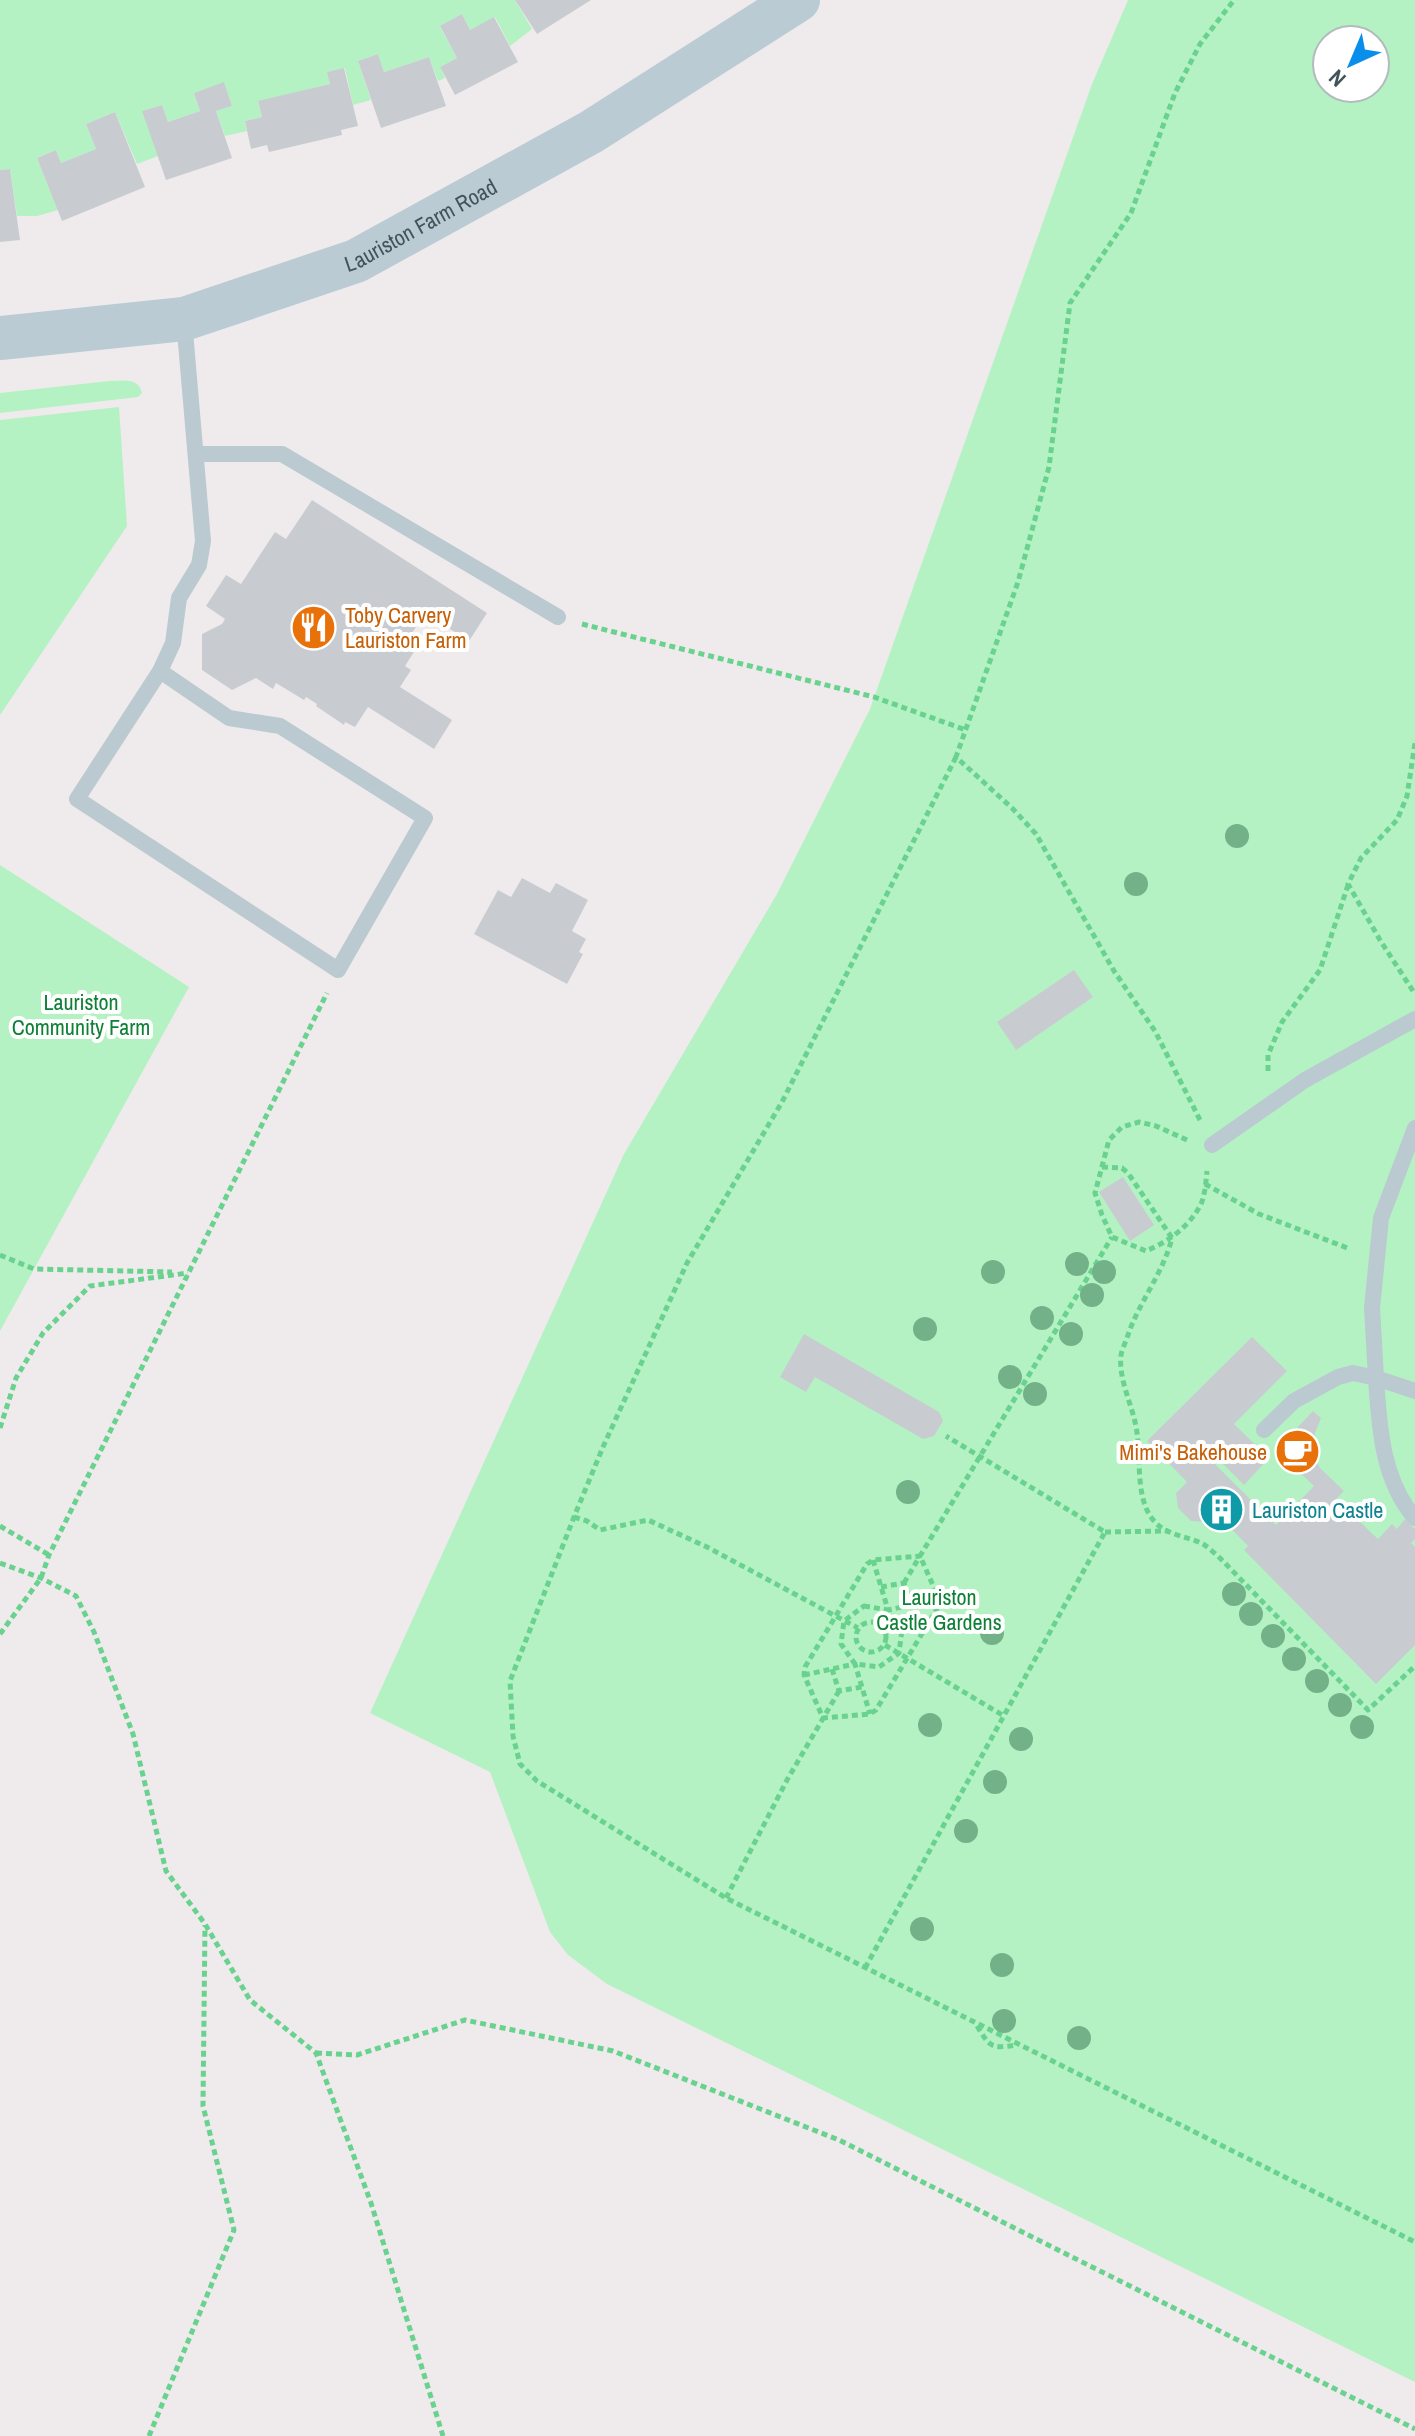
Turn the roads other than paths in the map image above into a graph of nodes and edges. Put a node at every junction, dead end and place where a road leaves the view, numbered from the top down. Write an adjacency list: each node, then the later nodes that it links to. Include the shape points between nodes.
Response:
1 (798, 0): 2 (street, Lauriston Farm Road, via 591,132 356,261)
2 (184, 319): 3 (street, Lauriston Farm Road); 4 (lane)
3 (0, 338)
4 (197, 454): 5 (lane, via 282,454); 6 (lane, via 203,541 199,565 179,598 173,643)
5 (558, 617)
6 (160, 671): 6 (lane, via 229,718 280,726 425,818 338,970 77,799)
7 (1415, 1019): 9 (lane, via 1305,1080)
8 (1415, 1128): 10 (lane, via 1381,1218 1372,1308)
9 (1212, 1145)
10 (1376, 1378): 11 (lane); 12 (lane, via 1353,1373 1338,1377 1294,1401); 13 (lane, via 1390,1473)
11 (1415, 1391)
12 (1264, 1430)
13 (1415, 1518)

